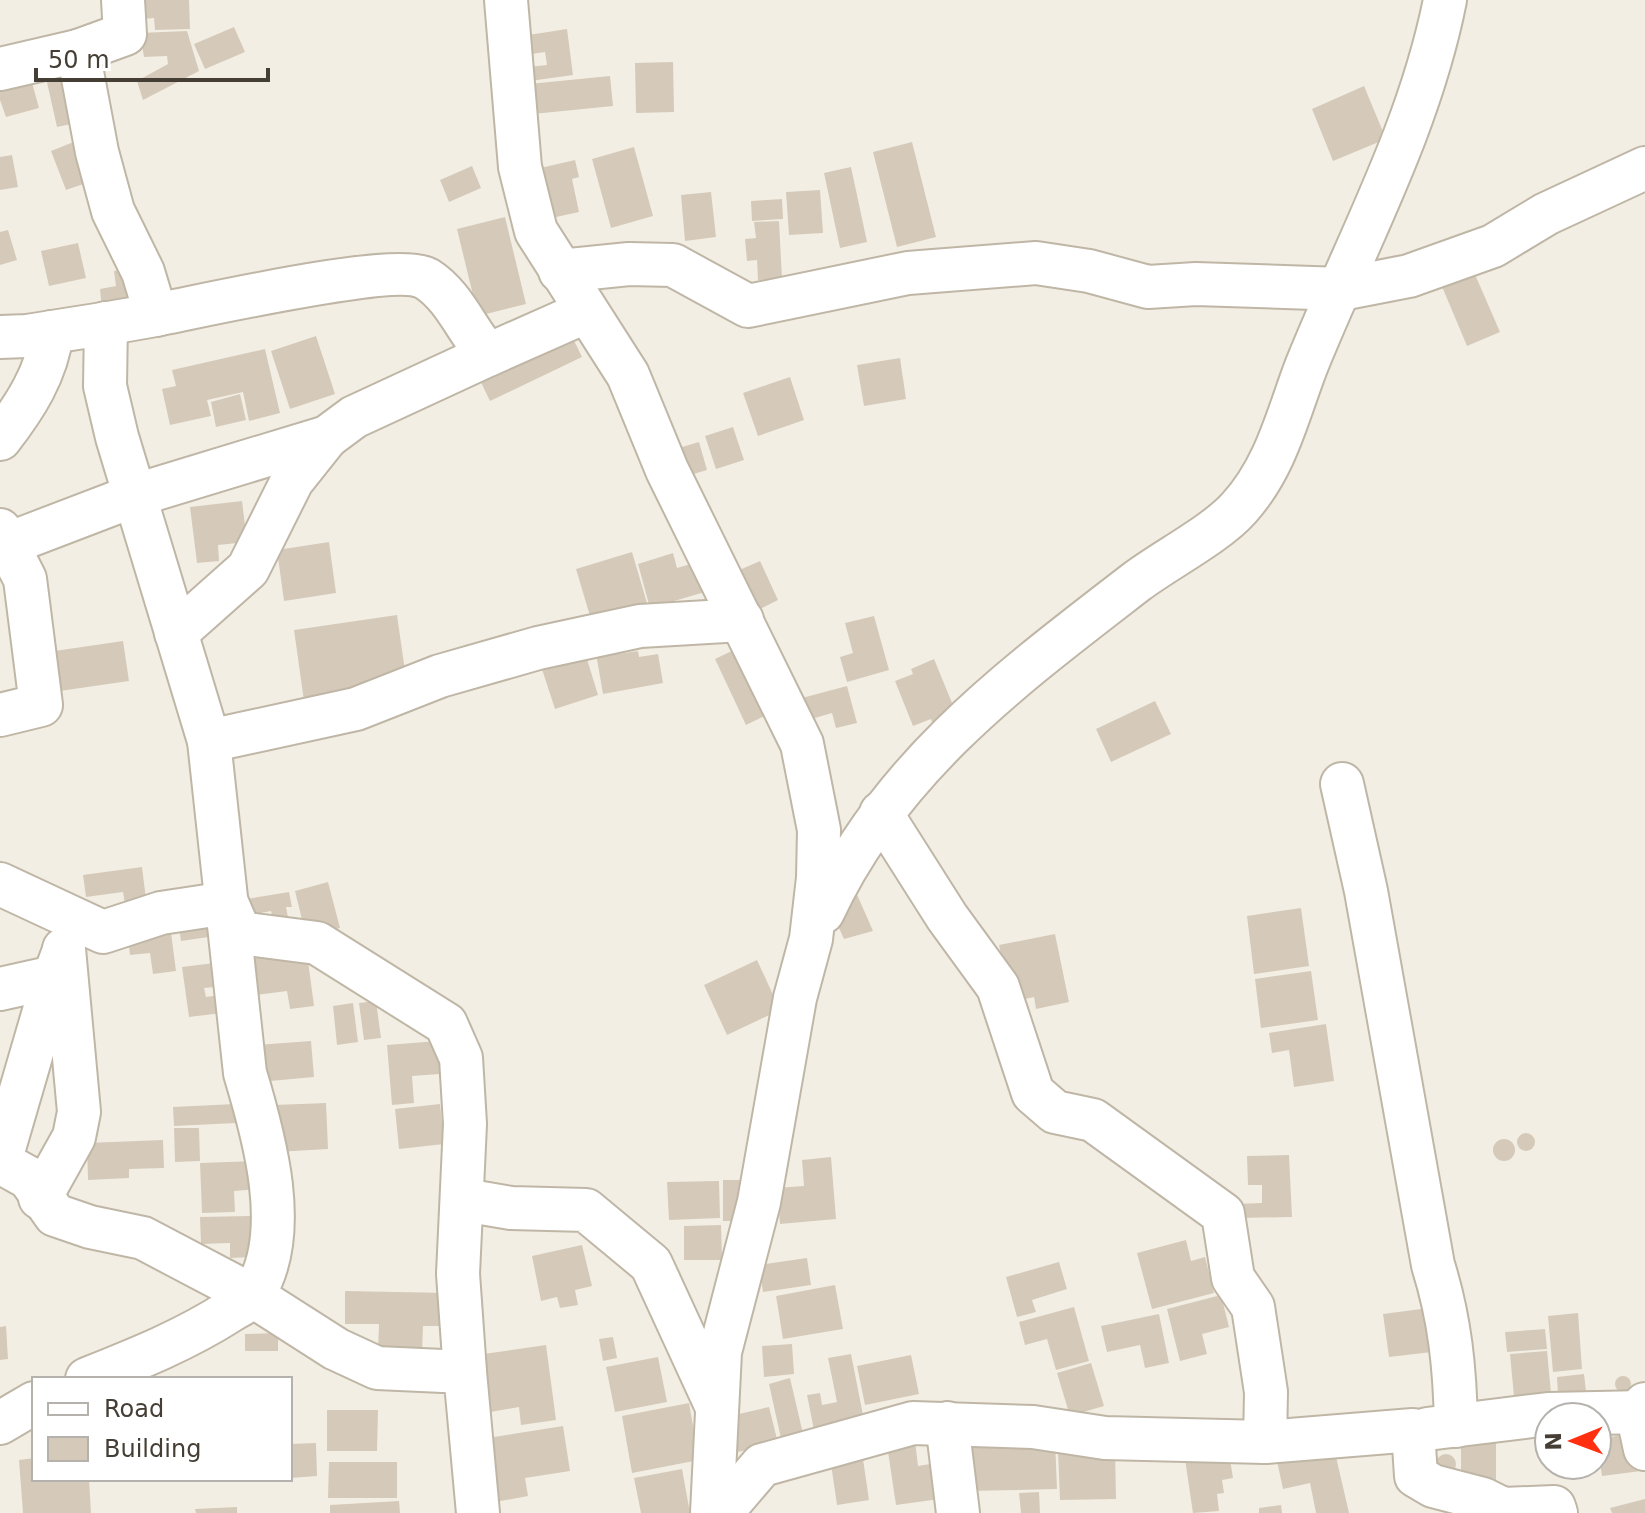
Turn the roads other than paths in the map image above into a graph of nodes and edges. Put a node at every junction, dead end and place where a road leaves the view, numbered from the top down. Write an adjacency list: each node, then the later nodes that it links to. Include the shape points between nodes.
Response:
1 (123, 0): 4 (street, via 125,34)
2 (506, 0): 7 (street, via 520,167 536,231)
3 (1445, 0): 8 (street, via 1399,157)
4 (78, 51): 5 (street); 10 (street, via 113,211 143,272)
5 (0, 69)
6 (1645, 168): 8 (street, via 1546,214 1493,246 1409,276)
7 (560, 271): 8 (street, via 673,265 748,306 908,273 1036,263 1148,287); 9 (street)
8 (1342, 289): 24 (street, via 1306,368 1289,424 1264,474 1238,510 1006,682)
9 (585, 312): 14 (street); 19 (street, via 628,375 667,470)
10 (156, 315): 11 (street); 14 (street, via 329,283 424,277 447,296)
11 (106, 323): 12 (street); 17 (street, via 105,386)
12 (52, 332): 13 (street); 16 (street, via 49,355 23,411)
13 (0, 337)
14 (488, 355): 15 (street, via 354,417)
15 (327, 437): 17 (street); 20 (street, via 292,481 248,569)
16 (0, 439)
17 (136, 495): 18 (street); 20 (street)
18 (3, 540): 21 (street, via 25,579 41,705)
19 (742, 620): 22 (street, via 640,626 538,648 440,676 356,709); 27 (street, via 802,744 813,791 819,830)
20 (176, 633): 22 (street)
21 (0, 715)
22 (209, 741): 26 (street)
23 (1342, 784): 43 (street, via 1433,1265 1448,1313)
24 (881, 813): 27 (street, via 845,864); 45 (street, via 998,987 1033,1093 1055,1112 1093,1120 1223,1214 1233,1278 1253,1307 1266,1392)
25 (0, 884): 28 (street)
26 (227, 903): 28 (street, via 161,913); 34 (street, via 240,933 317,943 446,1024 461,1058); 35 (street, via 245,1073 272,1190 271,1255)
27 (811, 939): 39 (street, via 795,998 759,1202 720,1352)
28 (65, 948): 29 (street); 30 (street); 31 (street)
29 (0, 989)
30 (79, 1112): 31 (street); 33 (street, via 74,1137)
31 (7, 1122): 32 (street)
32 (0, 1162): 33 (street, via 29,1178)
33 (40, 1198): 35 (street, via 55,1215 143,1238)
34 (464, 1200): 36 (street, via 458,1274); 39 (street, via 511,1208 586,1210 651,1264)
35 (253, 1296): 36 (street, via 336,1349 377,1368); 37 (street, via 192,1335)
36 (465, 1372): 46 (street)
37 (92, 1377)
38 (32, 1404): 41 (street)
39 (715, 1404): 47 (street)
40 (1643, 1419): 43 (street, via 1548,1414)
41 (0, 1423)
42 (947, 1423): 45 (street, via 1033,1427 1105,1438); 48 (street, via 913,1423 762,1465); 49 (street)
43 (1456, 1426): 44 (street)
44 (1413, 1430): 45 (street); 50 (street, via 1416,1476 1433,1486 1503,1509 1554,1507)
45 (1265, 1442)
46 (478, 1513)
47 (712, 1513)
48 (721, 1513)
49 (958, 1513)
50 (1556, 1513)

